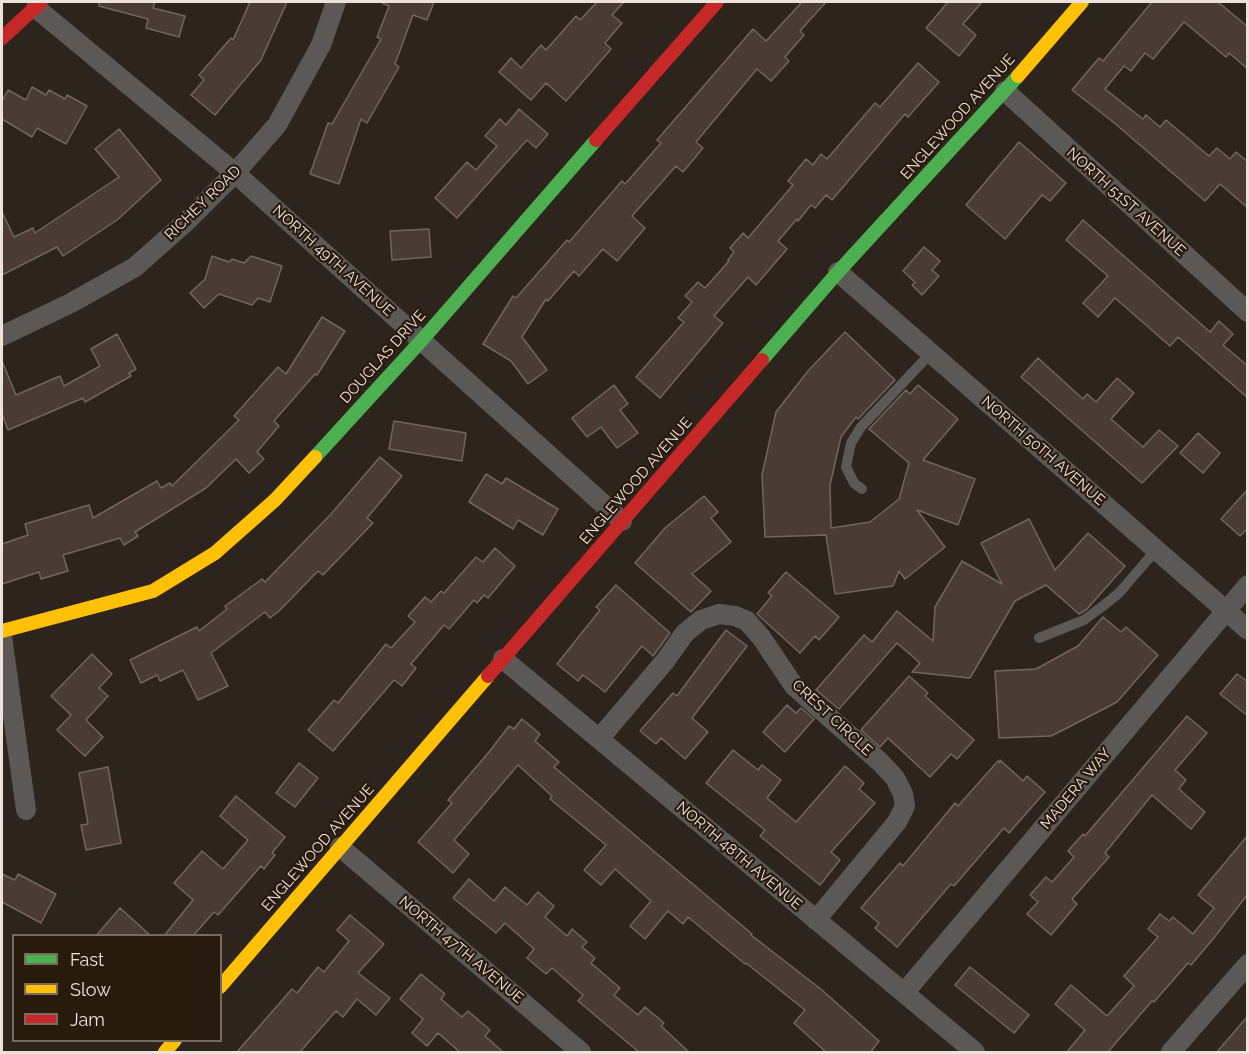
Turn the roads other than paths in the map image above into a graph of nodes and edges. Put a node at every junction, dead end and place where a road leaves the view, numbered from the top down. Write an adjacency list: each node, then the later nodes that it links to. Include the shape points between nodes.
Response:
1 (336, 2): 7 (street, RICHEY ROAD, via 321,45 277,124)
2 (717, 2): 11 (street, DOUGLAS DRIVE)
3 (1082, 2): 6 (street, ENGLEWOOD AVENUE)
4 (38, 5): 5 (street); 7 (street, NORTH 49TH AVENUE)
5 (2, 38)
6 (1005, 91): 8 (street, ENGLEWOOD AVENUE); 9 (street, NORTH 51ST AVENUE)
7 (235, 173): 10 (street, RICHEY ROAD, via 135,267); 11 (street, NORTH 49TH AVENUE)
8 (838, 272): 12 (street, NORTH 50TH AVENUE); 14 (street, ENGLEWOOD AVENUE)
9 (1248, 312)
10 (2, 336)
11 (422, 340): 14 (street, NORTH 49TH AVENUE); 19 (street, DOUGLAS DRIVE, via 275,500 215,553 153,591)
12 (930, 353): 13 (lane, via 851,442 846,467); 15 (street, NORTH 50TH AVENUE)
13 (862, 489)
14 (622, 521): 22 (street, ENGLEWOOD AVENUE)
15 (1156, 550): 17 (street, NORTH 50TH AVENUE); 21 (lane, via 1103,606 1084,620)
16 (1248, 585): 17 (street, MADERA WAY)
17 (1225, 611): 18 (street, NORTH 50TH AVENUE); 29 (street, MADERA WAY)
18 (1248, 630)
19 (2, 631)
20 (2, 636): 24 (street)
21 (1039, 638)
22 (503, 659): 23 (street, NORTH 48TH AVENUE); 25 (street, ENGLEWOOD AVENUE)
23 (599, 739): 26 (street, NORTH 48TH AVENUE); 26 (street, CREST CIRCLE, via 701,620 719,614 747,621 794,686 881,764 903,794 905,806 897,822)
24 (26, 810)
25 (340, 847): 28 (street, ENGLEWOOD AVENUE); 30 (street, NORTH 47TH AVENUE)
26 (816, 920): 29 (street, NORTH 48TH AVENUE)
27 (1248, 964): 32 (street)
28 (222, 985)
29 (904, 993): 31 (street, NORTH 48TH AVENUE)
30 (581, 1053)
31 (975, 1053)
32 (1171, 1053)

